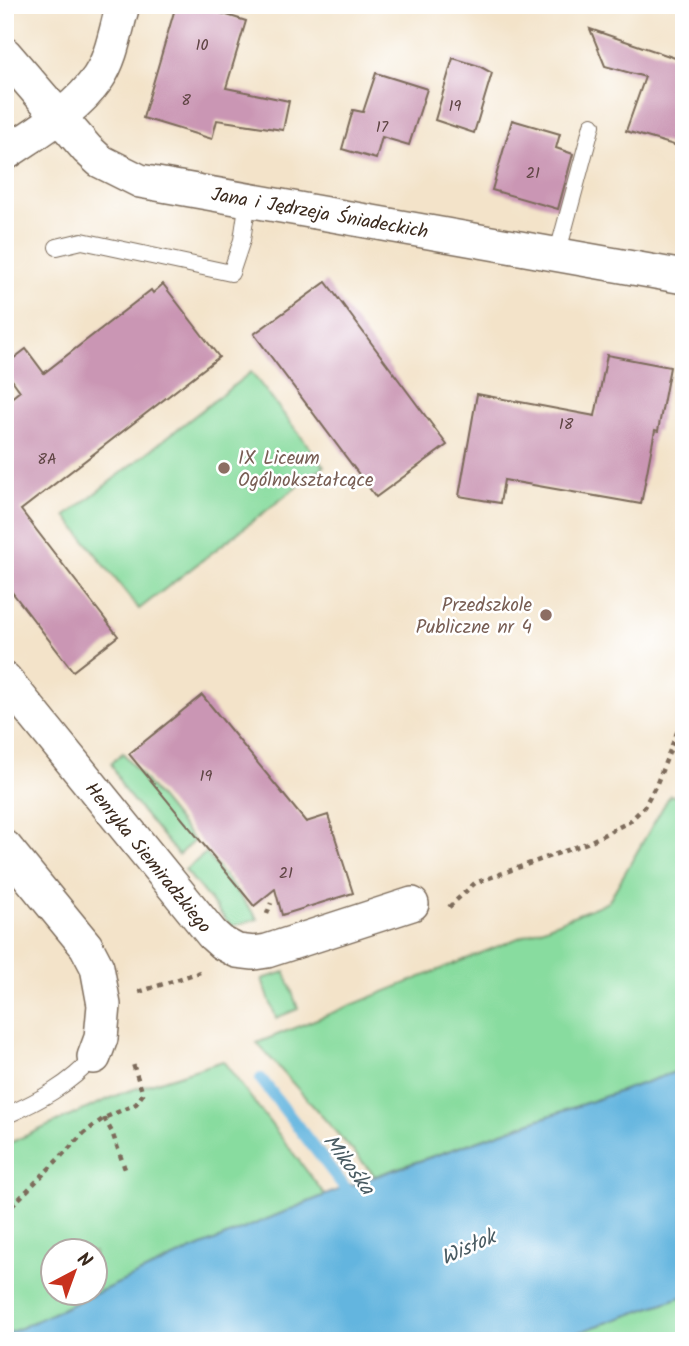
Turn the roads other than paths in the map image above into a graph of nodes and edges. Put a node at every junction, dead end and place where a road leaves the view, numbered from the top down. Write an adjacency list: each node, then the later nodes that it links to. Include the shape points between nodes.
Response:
1 (123, 5): 3 (street, via 99,76)
2 (5, 54): 3 (street, Jana i Jędrzeja Śniadeckich)
3 (59, 117): 5 (street); 6 (street, Jana i Jędrzeja Śniadeckich, via 100,162 140,181)
4 (592, 125): 8 (lane)
5 (5, 153)
6 (248, 200): 7 (lane, via 231,272 82,241); 8 (street, Jana i Jędrzeja Śniadeckich)
7 (57, 247)
8 (557, 255): 9 (street, Jana i Jędrzeja Śniadeckich)
9 (684, 277)
10 (5, 679): 12 (street, Henryka Siemiradzkiego, via 222,943 245,952 267,951)
11 (5, 847): 13 (street, via 86,946 97,967 104,1005)
12 (412, 904)
13 (94, 1057): 14 (lane, via 78,1075)
14 (5, 1116)

